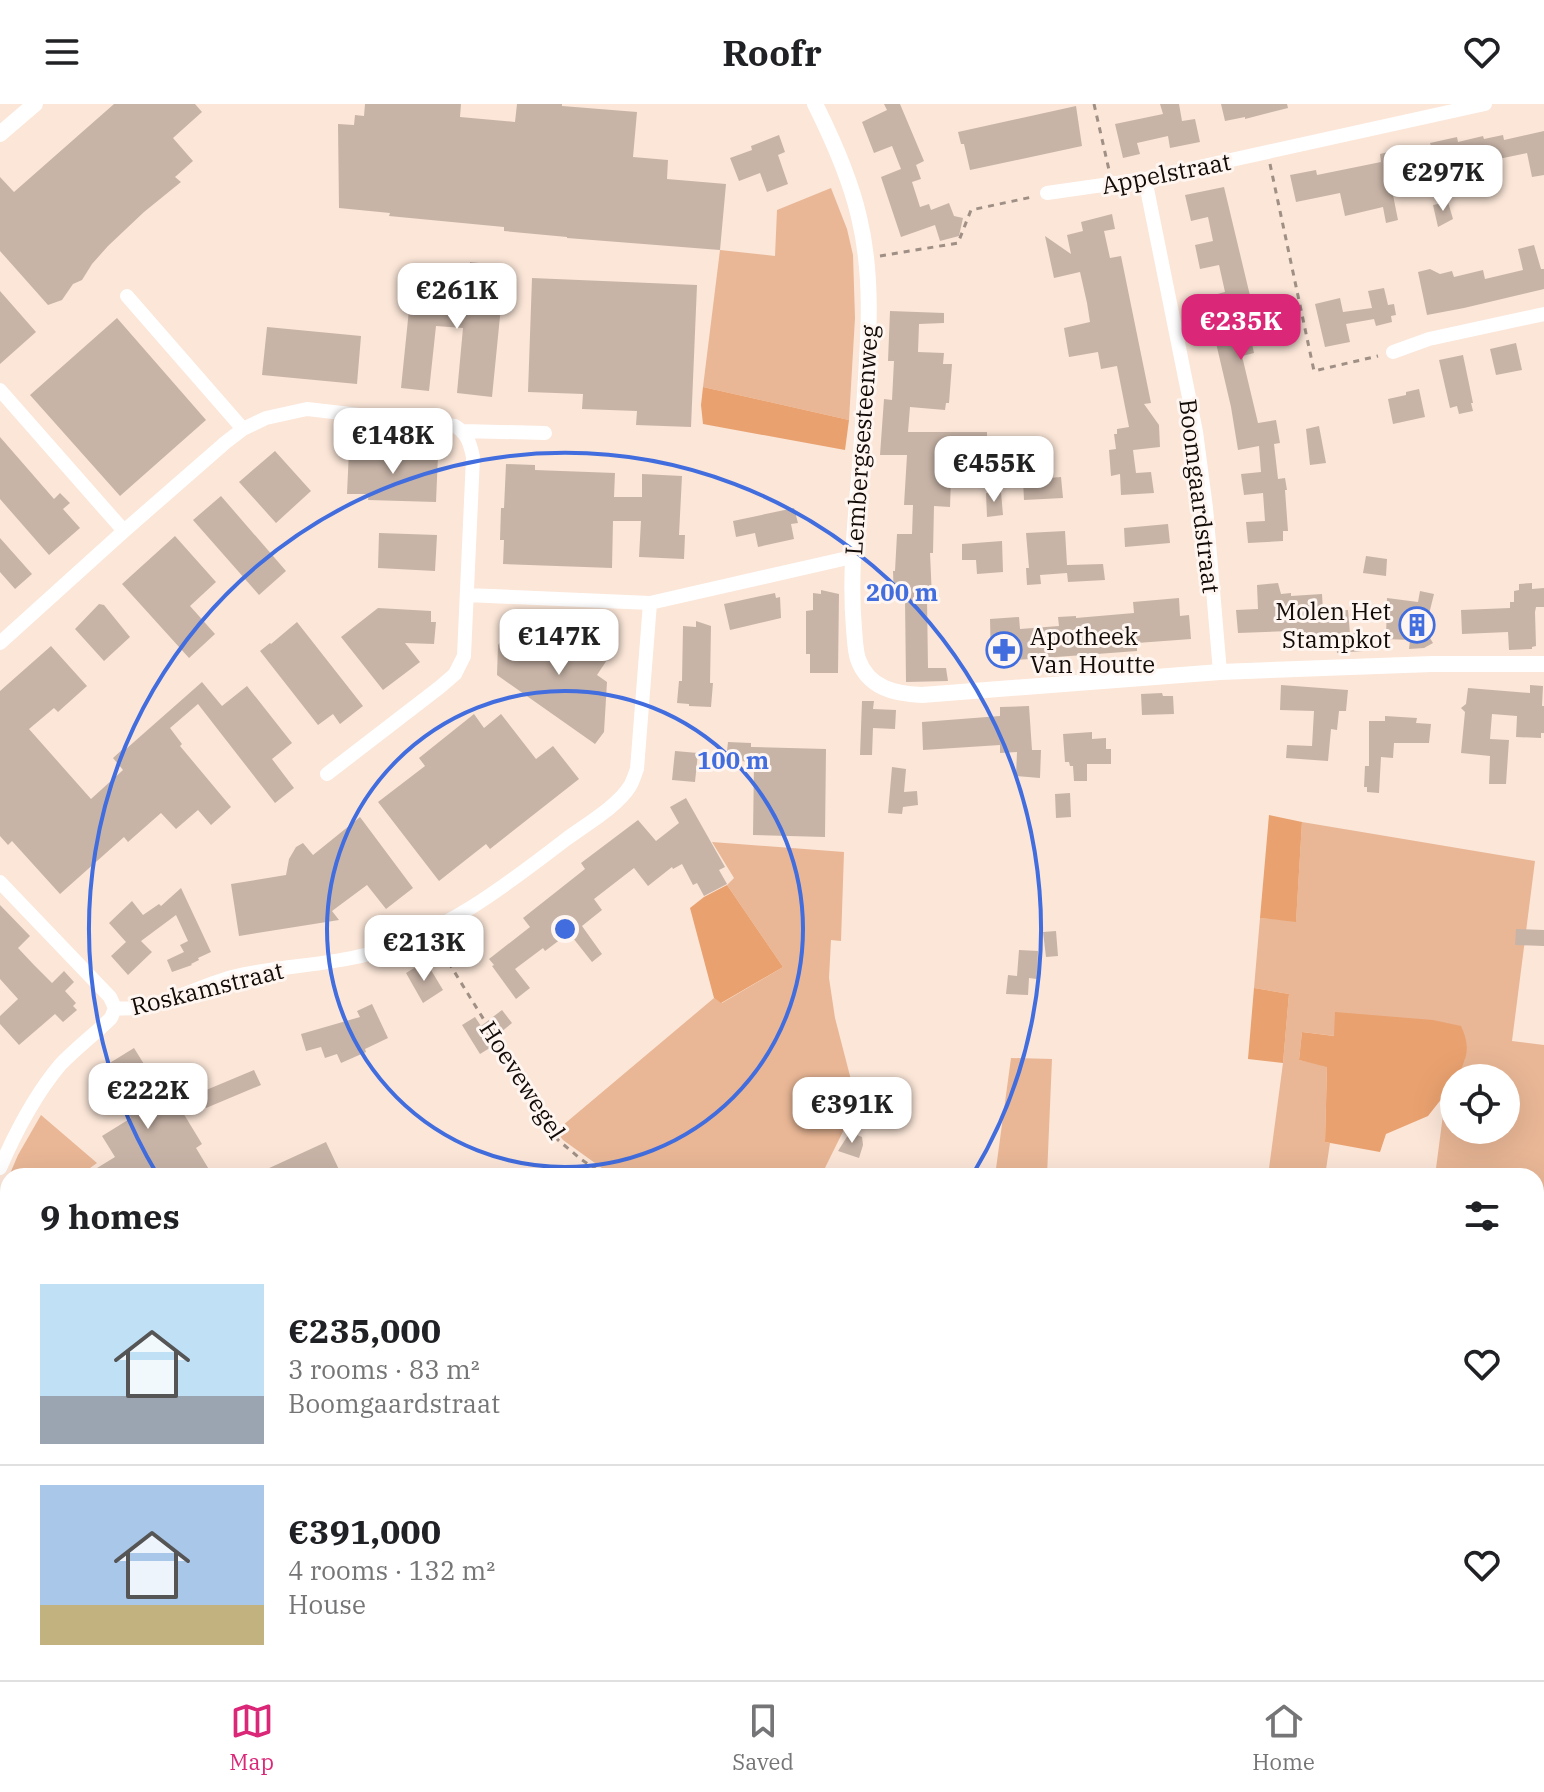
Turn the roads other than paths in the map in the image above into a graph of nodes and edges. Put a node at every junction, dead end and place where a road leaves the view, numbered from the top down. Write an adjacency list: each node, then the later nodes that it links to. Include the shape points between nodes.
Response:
1 (35, 104): 4 (street)
2 (815, 104): 15 (street, Lembergsesteenweg, via 848,180 866,257 870,322)
3 (1485, 104): 5 (street, Appelstraat)
4 (0, 134)
5 (1145, 179): 6 (street, Appelstraat); 20 (street, Boomgaardstraat, via 1196,432)
6 (1047, 193)
7 (127, 296): 11 (street)
8 (1544, 314): 9 (street)
9 (1393, 352)
10 (0, 390): 14 (street)
11 (243, 429): 12 (street, via 307,409 438,423); 14 (street)
12 (463, 431): 13 (street); 16 (street, via 473,457)
13 (545, 433)
14 (124, 531): 18 (street)
15 (852, 557): 17 (street); 20 (street, Lembergsesteenweg, via 858,658 877,685 894,692 919,695)
16 (467, 595): 17 (street); 21 (street, via 464,656 455,674)
17 (650, 603): 23 (street, Roskamstraat, via 637,769 620,798 487,897 429,931 363,956 231,977 127,1010)
18 (1, 641)
19 (1544, 664): 20 (street, Lembergsesteenweg)
20 (1220, 672)
21 (327, 774)
22 (0, 882): 23 (street)
23 (115, 1008): 24 (street, Roskamstraat, via 38,1095)
24 (0, 1168)

